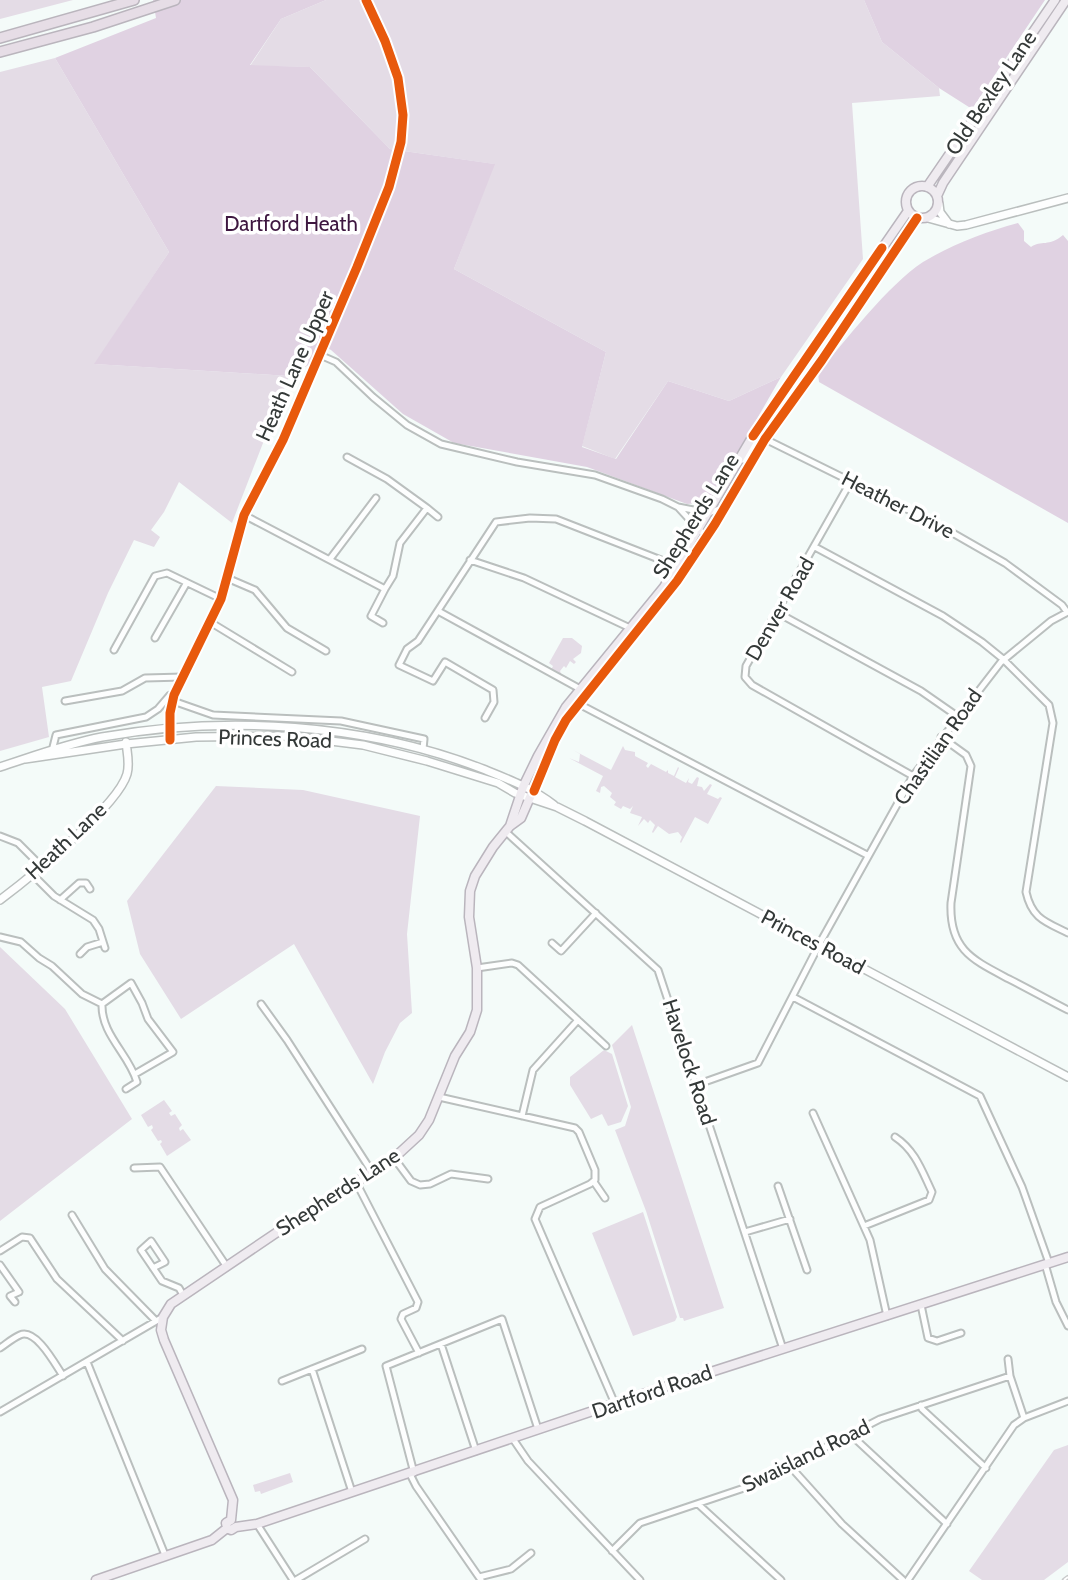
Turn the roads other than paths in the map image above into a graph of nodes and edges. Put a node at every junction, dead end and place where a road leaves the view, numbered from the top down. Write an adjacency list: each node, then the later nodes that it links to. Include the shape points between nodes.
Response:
1 (134, 0): 6 (highway)
2 (175, 0): 7 (highway)
3 (366, 0): 15 (main road, Heath Lane Upper, via 398,78 401,142 389,187)
4 (1055, 0): 8 (main road, Old Bexley Lane)
5 (1066, 0): 10 (main road, via 943,183)
6 (0, 38)
7 (0, 52)
8 (927, 187): 10 (main road); 11 (main road, Shepherds Lane, via 916,187 908,195)
9 (1068, 198): 14 (main road, via 966,225)
10 (938, 200): 13 (main road); 14 (main road)
11 (908, 211): 12 (main road); 18 (main road, Shepherds Lane, via 754,434)
12 (917, 218): 13 (main road); 16 (main road, Shepherds Lane)
13 (928, 218): 14 (main road)
14 (949, 225)
15 (320, 355): 22 (street, via 336,362 407,425 441,444 595,475); 25 (main road, Heath Lane Upper)
16 (765, 439): 18 (street, via 757,441); 19 (street, Heather Drive); 21 (main road, Shepherds Lane)
17 (347, 457): 23 (street)
18 (731, 476): 24 (main road, Shepherds Lane)
19 (851, 481): 29 (street, Denver Road); 38 (street, Heather Drive, via 1005,563)
20 (376, 498): 30 (street)
21 (726, 506): 24 (street); 28 (main road, Shepherds Lane)
22 (678, 507): 24 (street); 27 (street)
23 (426, 508): 26 (street); 35 (street, via 400,543 393,576)
24 (709, 513): 27 (main road, Shepherds Lane)
25 (244, 515): 30 (street); 33 (main road, Heath Lane Upper)
26 (438, 517)
27 (699, 530): 28 (street); 32 (main road, Shepherds Lane)
28 (708, 536): 32 (main road, Shepherds Lane)
29 (815, 547): 39 (street, Denver Road); 46 (street, via 950,621)
30 (330, 559): 35 (street)
31 (470, 560): 32 (street, via 496,522 530,518 556,519); 37 (street); 42 (street, via 524,578)
32 (681, 568): 42 (main road, Shepherds Lane); 49 (main road, Shepherds Lane, via 657,608)
33 (228, 578): 36 (main road, Heath Lane Upper); 45 (street, via 256,590 287,628)
34 (186, 584): 36 (street); 43 (street); 44 (street, via 167,573 155,576)
35 (385, 589): 41 (street, via 371,616)
36 (221, 599): 40 (main road, Heath Lane Upper)
37 (438, 611): 49 (street); 54 (street, via 400,665 433,681 445,662 493,690 494,702)
38 (1067, 612): 46 (street, Chastilian Road)
39 (778, 613): 53 (street, via 921,691); 66 (street, Denver Road, via 746,666 745,677)
40 (210, 622): 47 (street); 48 (main road, Heath Lane Upper)
41 (383, 623)
42 (630, 628): 49 (main road, Shepherds Lane)
43 (155, 638)
44 (114, 650)
45 (326, 651)
46 (1003, 659): 53 (street, Chastilian Road); 78 (street, via 1048,705 1051,714 1026,892 1037,917)
47 (292, 671)
48 (183, 677): 50 (main road, Heath Lane Upper); 51 (street, via 145,678 122,691)
49 (582, 691): 52 (main road, Shepherds Lane)
50 (174, 698): 55 (street, Princes Road, via 213,715); 56 (main road, Heath Lane Upper); 62 (street, Princes Road, via 170,695 146,717 56,735)
51 (65, 701)
52 (575, 702): 67 (main road, Shepherds Lane, via 550,734); 68 (main road, Shepherds Lane); 71 (street)
53 (957, 716): 59 (street, Chastilian Road)
54 (485, 718)
55 (323, 720): 57 (street, Princes Road); 63 (street, Princes Road, via 424,739)
56 (171, 728): 57 (main road, Princes Road); 58 (main road, Princes Road); 60 (main road, Heath Lane Upper)
57 (321, 732): 63 (main road, Princes Road)
58 (125, 734): 61 (main road, Heath Lane); 62 (main road, Princes Road)
59 (941, 737): 66 (street, Chastilian Road); 87 (street, via 966,755 971,766 951,903 957,939 979,963)
60 (170, 740): 61 (main road, Princes Road); 67 (main road, Princes Road, via 290,736 363,745)
61 (126, 744): 64 (main road, Princes Road); 72 (main road, Heath Lane, via 127,775 121,785 96,816)
62 (53, 747): 64 (main road, Princes Road)
63 (423, 749): 67 (main road, Princes Road, via 464,762)
64 (25, 759): 65 (main road, Princes Road)
65 (0, 767)
66 (913, 776): 71 (street, Chastilian Road)
67 (522, 791): 68 (main road, Princes Road); 69 (main road, Shepherds Lane)
68 (532, 794): 69 (main road, Shepherds Lane, via 520,818); 81 (main road, Princes Road)
69 (508, 829): 77 (street, Havelock Road); 83 (main road, Shepherds Lane, via 482,862 470,891)
70 (0, 836): 72 (street, via 18,843)
71 (867, 855): 81 (street, Chastilian Road)
72 (41, 866): 73 (main road, Heath Lane)
73 (32, 874): 75 (main road, Heath Lane); 76 (street)
74 (90, 889): 76 (street, via 79,883)
75 (0, 900)
76 (60, 900): 82 (street, via 92,919 99,929 104,945 86,947)
77 (596, 912): 80 (street, via 561,951); 92 (street, Havelock Road, via 658,970)
78 (1068, 933)
79 (0, 937): 85 (street, via 21,942 82,994)
80 (552, 943)
81 (820, 946): 84 (street, Chastilian Road); 91 (main road, Princes Road)
82 (80, 954)
83 (477, 968): 88 (street, via 518,965); 94 (main road, Shepherds Lane, via 474,1022)
84 (793, 997): 92 (street, Chastilian Road, via 758,1063); 112 (street, via 980,1096 1022,1187)
85 (102, 1004): 90 (street, via 111,1035); 90 (street, via 131,984 148,1019 173,1052)
86 (261, 1004): 100 (street)
87 (1068, 1010)
88 (578, 1020): 89 (street); 96 (street, via 533,1070)
89 (606, 1046)
90 (135, 1074): 93 (street, via 137,1082)
91 (1068, 1077)
92 (696, 1085): 109 (street, Havelock Road)
93 (126, 1089)
94 (439, 1097): 96 (street); 98 (main road, Shepherds Lane, via 419,1135)
95 (813, 1113): 108 (street)
96 (522, 1116): 103 (street, via 575,1128 595,1170)
97 (895, 1136): 108 (street, via 915,1155 932,1192 929,1200)
98 (394, 1158): 100 (main road, Shepherds Lane); 101 (street, via 410,1180 420,1185 451,1174)
99 (134, 1168): 114 (street, via 160,1167)
100 (372, 1172): 102 (main road, Shepherds Lane)
101 (488, 1179)
102 (356, 1182): 114 (main road, Shepherds Lane); 129 (street, via 418,1302 401,1319)
103 (594, 1182): 105 (street); 137 (street, via 541,1206 535,1218)
104 (778, 1186): 107 (street)
105 (605, 1198)
106 (72, 1215): 121 (street, via 105,1269)
107 (790, 1219): 109 (street); 116 (street)
108 (864, 1226): 120 (street)
109 (745, 1232): 128 (street, Havelock Road)
110 (0, 1251): 124 (street, via 22,1237 30,1238 57,1279)
111 (1068, 1257): 112 (main road, Dartford Road)
112 (1047, 1264): 119 (main road, Dartford Road); 122 (street, via 1056,1302)
113 (0, 1265): 118 (street, via 19,1292 10,1296)
114 (227, 1267): 117 (main road, Shepherds Lane)
115 (153, 1268): 115 (street, via 165,1262 150,1241 141,1250); 117 (street, via 162,1281 179,1288)
116 (807, 1270)
117 (183, 1295): 121 (main road, Shepherds Lane)
118 (15, 1302)
119 (921, 1305): 120 (main road, Dartford Road); 123 (street, via 928,1338 937,1341)
120 (887, 1316): 128 (main road, Dartford Road)
121 (159, 1318): 124 (street); 152 (main road, via 164,1340 233,1500)
122 (1068, 1326)
123 (961, 1333)
124 (123, 1341): 131 (street)
125 (441, 1344): 129 (street); 141 (street, via 502,1319); 144 (street)
126 (0, 1348): 133 (street, via 30,1334)
127 (362, 1349): 132 (street)
128 (783, 1349): 137 (main road, Dartford Road)
129 (419, 1353): 147 (street, via 386,1366)
130 (1009, 1359): 134 (street)
131 (87, 1363): 133 (street); 156 (street)
132 (313, 1369): 135 (street); 148 (street)
133 (63, 1376): 139 (street)
134 (1010, 1376): 138 (street, Swaisland Road); 140 (street)
135 (282, 1381)
136 (1068, 1401): 140 (street)
137 (615, 1405): 141 (main road, Dartford Road)
138 (922, 1405): 142 (street, Swaisland Road); 146 (street)
139 (0, 1412)
140 (1024, 1418): 146 (street, via 1014,1425)
141 (538, 1431): 143 (main road, Dartford Road)
142 (850, 1434): 145 (street, Swaisland Road); 151 (street)
143 (513, 1439): 144 (main road, Dartford Road); 154 (street)
144 (476, 1451): 147 (main road, Dartford Road)
145 (789, 1465): 149 (street, Swaisland Road, via 750,1486); 165 (street, via 842,1524)
146 (986, 1468): 151 (street)
147 (412, 1473): 148 (main road, Dartford Road); 160 (street, via 416,1486)
148 (352, 1493): 150 (main road, Dartford Road)
149 (698, 1504): 154 (street, Swaisland Road, via 640,1523); 164 (street)
150 (257, 1524): 152 (main road, Dartford Road); 162 (street)
151 (947, 1524): 165 (street)
152 (231, 1525): 156 (main road, via 212,1540)
153 (365, 1539): 157 (street)
154 (612, 1551): 163 (street)
155 (531, 1553): 160 (street, via 511,1569)
156 (165, 1555): 159 (main road)
157 (318, 1566): 158 (street); 162 (street)
158 (323, 1572)
159 (116, 1577): 161 (main road)
160 (480, 1578)
161 (96, 1580)
162 (294, 1580)
163 (640, 1580)
164 (781, 1580)
165 (906, 1580)

